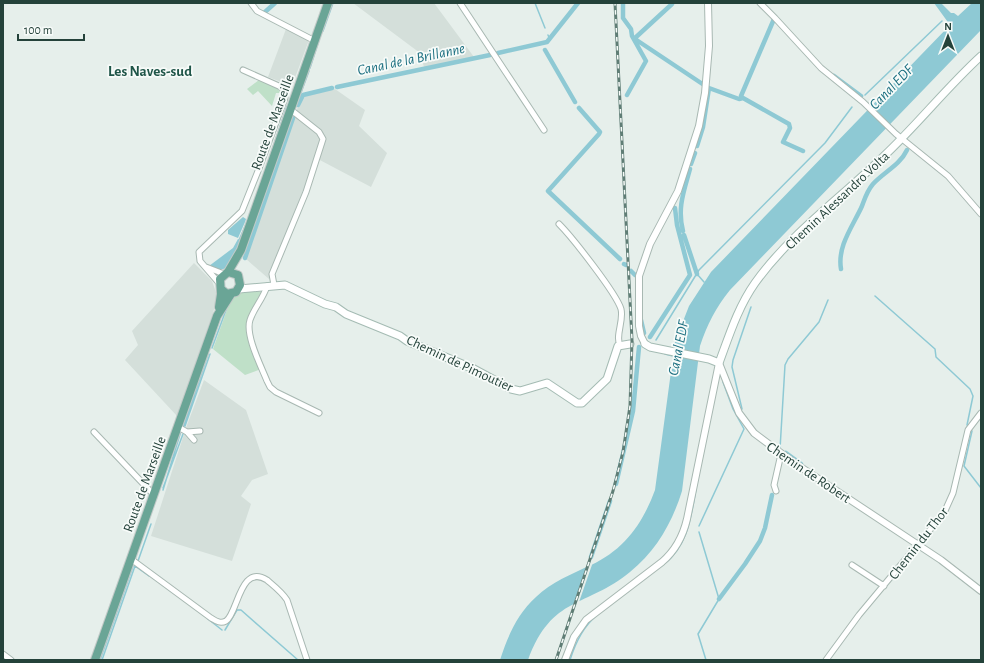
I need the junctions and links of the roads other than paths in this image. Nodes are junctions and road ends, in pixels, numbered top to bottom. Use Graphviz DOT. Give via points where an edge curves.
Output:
graph roads {
  1 [pos="251,3"];
  2 [pos="328,3"];
  3 [pos="460,3"];
  4 [pos="708,3"];
  5 [pos="760,3"];
  6 [pos="315,41"];
  7 [pos="981,56"];
  8 [pos="243,70"];
  9 [pos="290,109"];
  10 [pos="544,130"];
  11 [pos="899,136"];
  12 [pos="981,214"];
  13 [pos="559,224"];
  14 [pos="241,250"];
  15 [pos="201,262"];
  16 [pos="226,273"];
  17 [pos="239,277"];
  18 [pos="220,286"];
  19 [pos="267,286"];
  20 [pos="239,289"];
  21 [pos="231,294"];
  22 [pos="218,316"];
  23 [pos="645,341"];
  24 [pos="620,345"];
  25 [pos="719,363"];
  26 [pos="725,377"];
  27 [pos="714,382"];
  28 [pos="319,413"];
  29 [pos="981,413"];
  30 [pos="178,427"];
  31 [pos="200,431"];
  32 [pos="94,432"];
  33 [pos="187,432"];
  34 [pos="194,440"];
  35 [pos="781,454"];
  36 [pos="776,491"];
  37 [pos="154,495"];
  38 [pos="919,545"];
  39 [pos="131,559"];
  40 [pos="852,565"];
  41 [pos="884,586"];
  42 [pos="981,591"];
  43 [pos="3,654"];
  44 [pos="11,660"];
  45 [pos="95,660"];
  46 [pos="307,660"];
  47 [pos="565,660"];
  48 [pos="826,660"];
  1 -- 6 [label="street" via="257,10"];
  2 -- 6 [label="main road, Route de Marseille"];
  3 -- 10 [label="street"];
  4 -- 23 [label="street" via="709,46 699,126 678,191 650,244 641,268 638,305 640,332"];
  5 -- 11 [label="street" via="821,68"];
  6 -- 9 [label="main road, Route de Marseille"];
  7 -- 11 [label="main road, Chemin Alessandro Volta"];
  8 -- 15 [label="street" via="281,87 285,92 285,100 242,211 201,248 198,255"];
  9 -- 14 [label="main road, Route de Marseille"];
  9 -- 19 [label="street" via="324,139 306,192"];
  11 -- 12 [label="street" via="948,176"];
  11 -- 25 [label="main road, Chemin Alessandro Volta" via="754,284 738,314"];
  13 -- 24 [label="street" via="620,306"];
  14 -- 16 [label="main road, Route de Marseille"];
  14 -- 17 [label="main road, Route de Marseille"];
  15 -- 16 [label="street" via="212,270"];
  15 -- 18 [label="street"];
  16 -- 17 [label="main road"];
  16 -- 18 [label="main road" via="220,279"];
  17 -- 19 [label="main road, Chemin de Pimoutier"];
  17 -- 20 [label="main road"];
  18 -- 21 [label="main road" via="225,293"];
  18 -- 22 [label="main road, Route de Marseille"];
  19 -- 20 [label="main road, Chemin de Pimoutier"];
  19 -- 24 [label="main road, Chemin de Pimoutier" via="282,284 295,289 474,369 511,389 520,391 547,383 577,403 582,403 607,379 615,350"];
  19 -- 28 [label="street" via="250,319 249,327 251,340 270,387"];
  20 -- 21 [label="main road"];
  21 -- 22 [label="main road, Route de Marseille"];
  22 -- 30 [label="main road, Route de Marseille"];
  23 -- 24 [label="main road"];
  23 -- 25 [label="main road" via="648,346"];
  25 -- 26 [label="street, Chemin de Robert"];
  25 -- 27 [label="street"];
  26 -- 27 [label="street" via="720,376"];
  26 -- 35 [label="street, Chemin de Robert" via="743,420 754,433"];
  27 -- 47 [label="street" via="687,519 677,546 662,562 586,620 572,639"];
  29 -- 38 [label="street, Chemin du Thor" via="968,430 951,500"];
  30 -- 33 [label="street"];
  30 -- 37 [label="main road, Route de Marseille"];
  31 -- 33 [label="street"];
  32 -- 37 [label="street"];
  33 -- 34 [label="street"];
  35 -- 36 [label="street" via="774,485"];
  35 -- 38 [label="street, Chemin de Robert"];
  37 -- 39 [label="main road, Route de Marseille"];
  38 -- 41 [label="street, Chemin du Thor"];
  38 -- 42 [label="street, Chemin de Robert"];
  39 -- 45 [label="main road, Route de Marseille"];
  39 -- 46 [label="street" via="219,622 224,622 230,616 247,582 255,577 264,579 287,600"];
  40 -- 41 [label="street"];
  41 -- 48 [label="street, Chemin du Thor"];
  43 -- 44 [label="street"];
}
